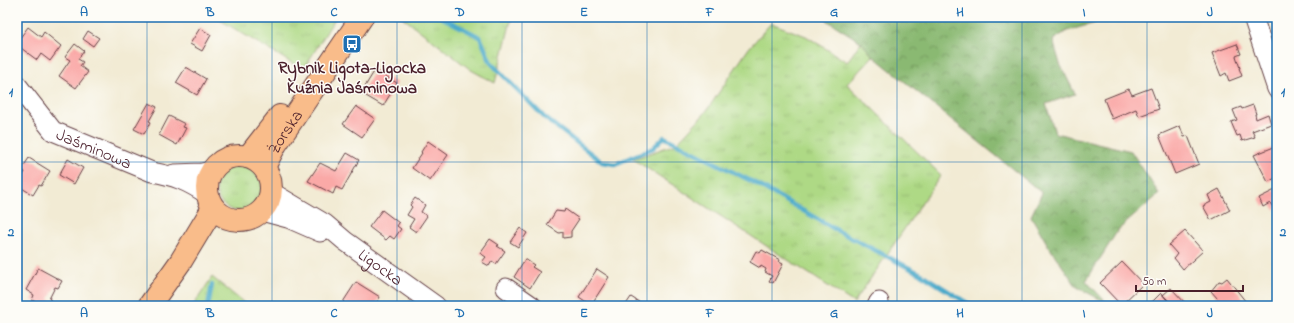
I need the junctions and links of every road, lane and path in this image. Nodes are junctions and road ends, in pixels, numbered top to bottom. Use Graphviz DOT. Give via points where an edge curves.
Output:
graph roads {
  1 [pos="346,17"];
  2 [pos="362,17"];
  3 [pos="1253,17"];
  4 [pos="17,85"];
  5 [pos="1277,89"];
  6 [pos="256,162"];
  7 [pos="211,171"];
  8 [pos="168,174"];
  9 [pos="266,202"];
  10 [pos="216,207"];
  11 [pos="506,288"];
  12 [pos="149,306"];
  13 [pos="162,306"];
  14 [pos="436,306"];
  15 [pos="532,306"];
  1 -- 6 [label="main road, Żorska"];
  2 -- 6 [label="main road, Żorska" via="276,144"];
  3 -- 5 [label="street"];
  4 -- 8 [label="street, Jaśminowa" via="53,131 152,172"];
  6 -- 7 [label="main road" via="236,155 230,156 219,162"];
  6 -- 9 [label="main road" via="269,176"];
  7 -- 8 [label="street, Jaśminowa"];
  7 -- 10 [label="main road" via="207,182"];
  8 -- 10 [label="street, Jaśminowa" via="187,181"];
  9 -- 10 [label="main road" via="247,219 236,220"];
  9 -- 14 [label="street, Ligocka" via="325,224"];
  10 -- 12 [label="main road"];
  10 -- 13 [label="main road" via="181,279"];
  11 -- 15 [label="street"];
}
